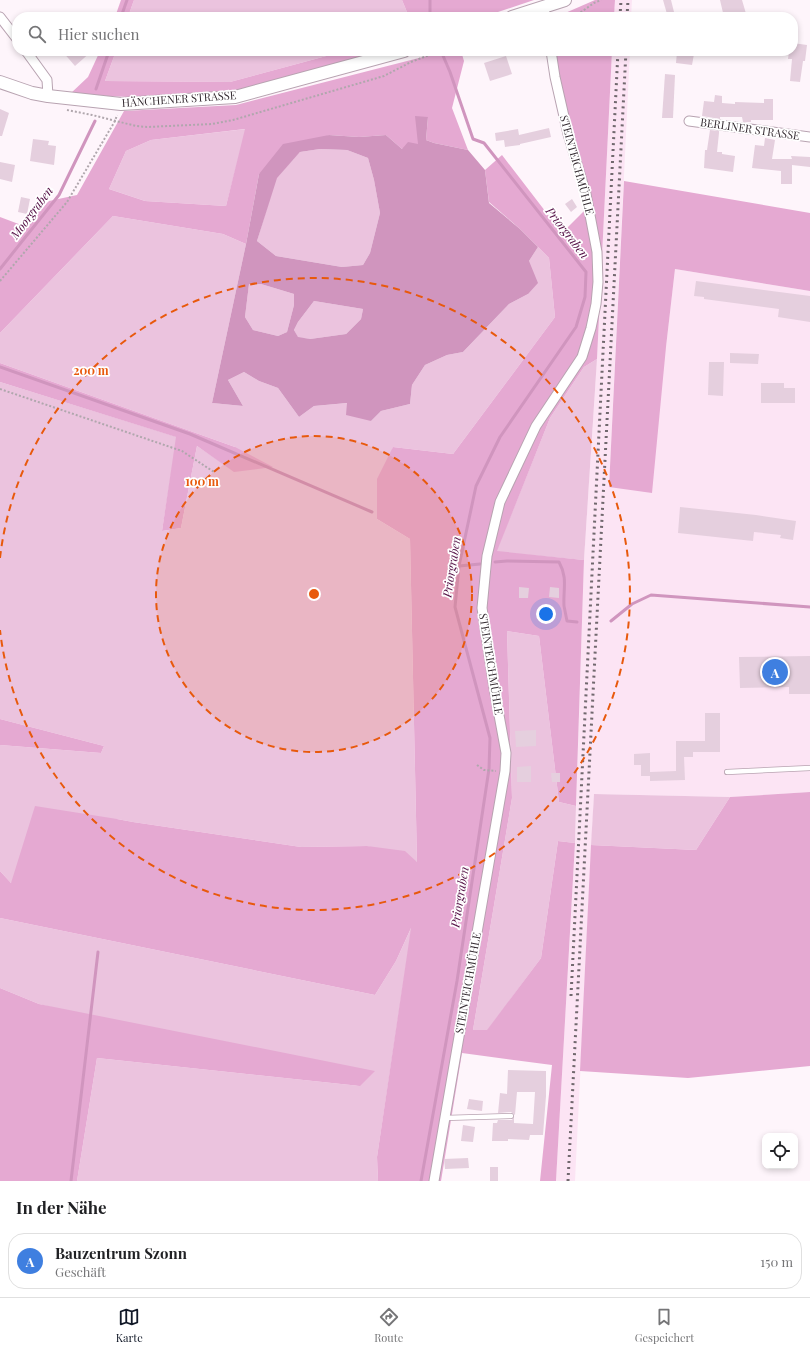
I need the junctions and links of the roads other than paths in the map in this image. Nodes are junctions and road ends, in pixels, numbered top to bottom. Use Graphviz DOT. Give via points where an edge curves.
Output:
graph roads {
  1 [pos="565,0"];
  2 [pos="544,12"];
  3 [pos="0,17"];
  4 [pos="12,33"];
  5 [pos="30,56"];
  6 [pos="386,56"];
  7 [pos="552,56"];
  8 [pos="0,82"];
  9 [pos="48,96"];
  10 [pos="689,121"];
  11 [pos="810,137"];
  12 [pos="810,768"];
  13 [pos="727,772"];
  14 [pos="511,1116"];
  15 [pos="445,1118"];
  16 [pos="434,1181"];
  1 -- 2 [label="main road"];
  3 -- 4 [label="street"];
  5 -- 9 [label="street" via="47,80"];
  6 -- 9 [label="main road, HÄNCHENER STRASSE" via="235,97 121,104"];
  7 -- 15 [label="street, STEINTEICHMÜHLE" via="568,134 586,194 597,252 596,304 582,357 536,426 500,502 487,556 482,608 506,759"];
  8 -- 9 [label="main road, HÄNCHENER STRASSE"];
  10 -- 11 [label="street, BERLINER STRASSE"];
  12 -- 13 [label="lane"];
  14 -- 15 [label="lane"];
  15 -- 16 [label="street, STEINTEICHMÜHLE"];
}
